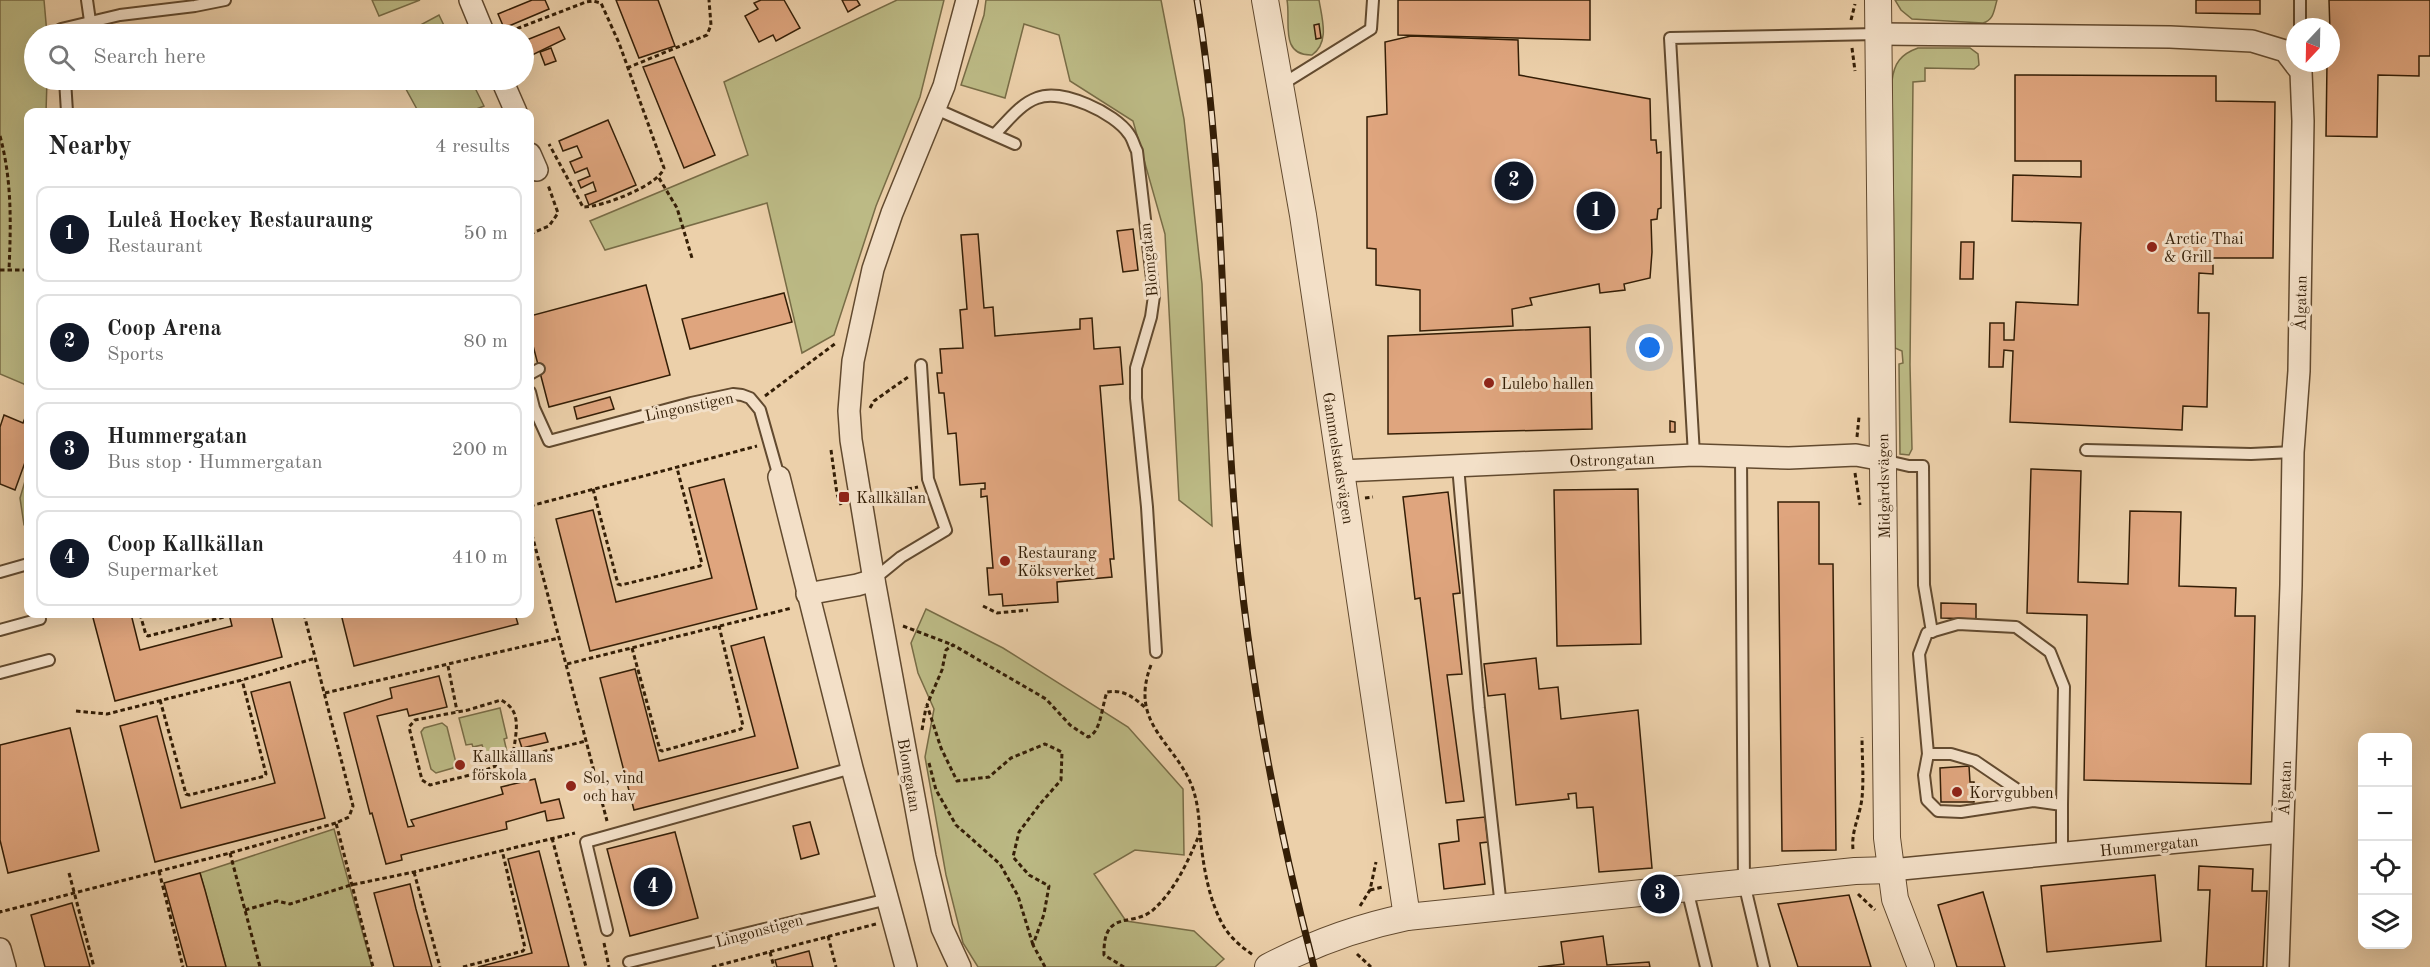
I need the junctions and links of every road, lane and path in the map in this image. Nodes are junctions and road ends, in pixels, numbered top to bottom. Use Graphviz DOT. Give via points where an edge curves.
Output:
graph roads {
  1 [pos="87,0"];
  2 [pos="225,0"];
  3 [pos="470,0"];
  4 [pos="709,0"];
  5 [pos="967,0"];
  6 [pos="1265,0"];
  7 [pos="1373,0"];
  8 [pos="1878,0"];
  9 [pos="2300,0"];
  10 [pos="2300,18"];
  11 [pos="90,21"];
  12 [pos="82,24"];
  13 [pos="480,24"];
  14 [pos="529,24"];
  15 [pos="1879,34"];
  16 [pos="2286,52"];
  17 [pos="627,68"];
  18 [pos="2301,72"];
  19 [pos="1280,85"];
  20 [pos="66,90"];
  21 [pos="506,90"];
  22 [pos="67,108"];
  23 [pos="514,108"];
  24 [pos="936,109"];
  25 [pos="995,134"];
  26 [pos="0,136"];
  27 [pos="1015,144"];
  28 [pos="534,160"];
  29 [pos="534,163"];
  30 [pos="659,178"];
  31 [pos="534,232"];
  32 [pos="692,258"];
  33 [pos="0,270"];
  34 [pos="9,270"];
  35 [pos="24,270"];
  36 [pos="838,342"];
  37 [pos="921,365"];
  38 [pos="756,403"];
  39 [pos="534,408"];
  40 [pos="868,414"];
  41 [pos="759,446"];
  42 [pos="2086,450"];
  43 [pos="2293,452"];
  44 [pos="1694,455"];
  45 [pos="1741,457"];
  46 [pos="1883,460"];
  47 [pos="1458,466"];
  48 [pos="677,468"];
  49 [pos="1341,471"];
  50 [pos="779,477"];
  51 [pos="593,489"];
  52 [pos="905,490"];
  53 [pos="534,505"];
  54 [pos="862,506"];
  55 [pos="534,542"];
  56 [pos="24,565"];
  57 [pos="0,572"];
  58 [pos="874,580"];
  59 [pos="805,601"];
  60 [pos="983,606"];
  61 [pos="1028,610"];
  62 [pos="141,618"];
  63 [pos="220,618"];
  64 [pos="305,618"];
  65 [pos="882,618"];
  66 [pos="40,619"];
  67 [pos="719,626"];
  68 [pos="0,630"];
  69 [pos="1932,632"];
  70 [pos="560,638"];
  71 [pos="953,645"];
  72 [pos="632,648"];
  73 [pos="1156,652"];
  74 [pos="316,658"];
  75 [pos="49,660"];
  76 [pos="567,664"];
  77 [pos="448,666"];
  78 [pos="0,674"];
  79 [pos="242,680"];
  80 [pos="325,693"];
  81 [pos="160,700"];
  82 [pos="927,705"];
  83 [pos="1149,710"];
  84 [pos="76,711"];
  85 [pos="457,711"];
  86 [pos="921,734"];
  87 [pos="586,741"];
  88 [pos="1928,754"];
  89 [pos="927,756"];
  90 [pos="513,759"];
  91 [pos="852,768"];
  92 [pos="2034,801"];
  93 [pos="2062,805"];
  94 [pos="336,823"];
  95 [pos="610,830"];
  96 [pos="1200,832"];
  97 [pos="2282,832"];
  98 [pos="552,838"];
  99 [pos="502,850"];
  100 [pos="230,853"];
  101 [pos="2062,853"];
  102 [pos="1891,870"];
  103 [pos="159,871"];
  104 [pos="414,872"];
  105 [pos="69,873"];
  106 [pos="1744,883"];
  107 [pos="351,885"];
  108 [pos="1687,888"];
  109 [pos="75,892"];
  110 [pos="888,899"];
  111 [pos="1501,907"];
  112 [pos="245,910"];
  113 [pos="0,911"];
  114 [pos="1407,917"];
  115 [pos="879,923"];
  116 [pos="607,930"];
  117 [pos="828,936"];
  118 [pos="1034,945"];
  119 [pos="1351,947"];
  120 [pos="0,949"];
  121 [pos="770,952"];
  122 [pos="629,962"];
  123 [pos="1261,962"];
  124 [pos="4,967"];
  125 [pos="94,967"];
  126 [pos="183,967"];
  127 [pos="260,967"];
  128 [pos="373,967"];
  129 [pos="440,967"];
  130 [pos="463,967"];
  131 [pos="586,967"];
  132 [pos="609,967"];
  133 [pos="712,967"];
  134 [pos="774,967"];
  135 [pos="836,967"];
  136 [pos="906,967"];
  137 [pos="960,967"];
  138 [pos="1045,967"];
  139 [pos="1124,967"];
  140 [pos="1371,967"];
  141 [pos="1706,967"];
  142 [pos="1764,967"];
  143 [pos="1921,967"];
  144 [pos="2278,967"];
  1 -- 11 [label="lane"];
  2 -- 11 [label="lane"];
  3 -- 13 [label="street"];
  4 -- 17 [label="path" via="711,25 707,35"];
  5 -- 24 [label="street, Blomgatan"];
  6 -- 19 [label="street, Gammelstadsvägen"];
  7 -- 19 [label="lane" via="1371,29"];
  8 -- 15 [label="street, Midgårdsvägen"];
  9 -- 10 [label="lane"];
  11 -- 12 [label="lane"];
  14 -- 17 [label="path" via="597,1 607,13"];
  15 -- 16 [label="street, Ålgatan" via="2170,37 2252,41"];
  15 -- 44 [label="lane" via="1670,38"];
  15 -- 46 [label="street, Midgårdsvägen"];
  17 -- 30 [label="path" via="663,163"];
  18 -- 43 [label="street, Ålgatan" via="2299,371"];
  19 -- 49 [label="street, Gammelstadsvägen"];
  20 -- 22 [label="lane"];
  21 -- 23 [label="street"];
  24 -- 25 [label="lane"];
  24 -- 54 [label="street, Blomgatan" via="892,213 865,300 853,361 849,411"];
  25 -- 27 [label="lane"];
  25 -- 73 [label="lane, Blomgatan" via="1020,109 1038,98 1054,95 1078,101 1118,122 1137,151 1154,296 1136,368 1136,398"];
  26 -- 34 [label="path" via="8,163 11,207"];
  28 -- 30 [label="path" via="542,144 548,143 584,207 609,201"];
  29 -- 31 [label="path" via="545,178 558,213 549,226"];
  30 -- 32 [label="path" via="677,208"];
  33 -- 34 [label="path"];
  34 -- 35 [label="path"];
  36 -- 38 [label="path"];
  37 -- 40 [label="path" via="874,401"];
  37 -- 58 [label="lane" via="928,479 946,530 901,557"];
  38 -- 39 [label="lane, Lingonstigen" via="733,394 549,441"];
  38 -- 50 [label="lane, Lingonstigen"];
  41 -- 48 [label="path"];
  42 -- 43 [label="lane"];
  43 -- 97 [label="street, Ålgatan"];
  44 -- 45 [label="street, Ostrongatan"];
  44 -- 47 [label="street, Ostrongatan"];
  45 -- 46 [label="street, Ostrongatan" via="1856,455"];
  45 -- 106 [label="lane"];
  46 -- 69 [label="lane" via="1923,466 1924,585"];
  46 -- 102 [label="street, Midgårdsvägen" via="1886,809"];
  47 -- 49 [label="street, Ostrongatan"];
  47 -- 111 [label="lane"];
  48 -- 51 [label="path"];
  48 -- 51 [label="path" via="700,566 618,584"];
  49 -- 114 [label="street, Gammelstadsvägen"];
  50 -- 59 [label="street, Lingonstigen"];
  51 -- 53 [label="path"];
  52 -- 54 [label="path" via="885,496 882,503"];
  54 -- 58 [label="street, Blomgatan"];
  55 -- 70 [label="path"];
  56 -- 57 [label="lane"];
  58 -- 59 [label="street"];
  58 -- 65 [label="street, Blomgatan"];
  59 -- 67 [label="path"];
  59 -- 91 [label="street, Lingonstigen"];
  60 -- 61 [label="path" via="997,613"];
  62 -- 63 [label="path" via="148,636"];
  64 -- 74 [label="path"];
  65 -- 71 [label="path"];
  65 -- 137 [label="street, Blomgatan" via="934,903"];
  66 -- 68 [label="lane"];
  67 -- 72 [label="path"];
  67 -- 72 [label="path" via="743,726 662,751"];
  69 -- 88 [label="lane" via="1927,633 1919,654"];
  69 -- 93 [label="lane" via="1958,624 2016,627 2050,652 2064,687"];
  70 -- 76 [label="path"];
  70 -- 77 [label="path"];
  71 -- 82 [label="path" via="946,650"];
  71 -- 83 [label="path" via="1046,699 1070,725 1088,736 1098,730 1107,692 1128,694"];
  72 -- 76 [label="path"];
  73 -- 83 [label="path" via="1145,681"];
  74 -- 79 [label="path"];
  74 -- 80 [label="path"];
  75 -- 78 [label="lane"];
  76 -- 87 [label="path"];
  77 -- 80 [label="path"];
  77 -- 85 [label="path"];
  79 -- 81 [label="path"];
  79 -- 81 [label="path" via="266,774 189,795"];
  80 -- 94 [label="path" via="353,806 349,817"];
  81 -- 84 [label="path" via="107,714"];
  82 -- 86 [label="path"];
  82 -- 118 [label="path" via="957,781 989,777 1011,758 1045,744 1062,752 1061,780 1019,832 1013,857 1029,874 1049,886"];
  83 -- 96 [label="path" via="1160,739 1192,786"];
  85 -- 90 [label="path" via="496,700 510,704 517,724"];
  85 -- 90 [label="path" via="415,720 409,727 422,780 430,785"];
  87 -- 90 [label="path"];
  87 -- 95 [label="path"];
  88 -- 92 [label="lane" via="1951,754 1975,761"];
  88 -- 92 [label="lane" via="1924,775 1927,800 1938,811 1961,812"];
  89 -- 118 [label="path" via="936,790 956,825 1000,864 1018,896"];
  91 -- 95 [label="lane"];
  91 -- 110 [label="street, Lingonstigen"];
  92 -- 93 [label="lane"];
  93 -- 101 [label="lane"];
  94 -- 100 [label="path"];
  94 -- 107 [label="path"];
  95 -- 98 [label="path"];
  95 -- 116 [label="lane" via="586,842"];
  96 -- 123 [label="path" via="1204,866 1218,915 1235,940"];
  96 -- 139 [label="path" via="1173,888 1151,912 1117,922 1104,940 1104,955"];
  97 -- 101 [label="street, Hummergatan"];
  97 -- 144 [label="street, Ålgatan"];
  98 -- 99 [label="path"];
  98 -- 131 [label="path"];
  99 -- 104 [label="path"];
  99 -- 130 [label="path" via="525,948"];
  100 -- 103 [label="path"];
  100 -- 112 [label="path"];
  101 -- 102 [label="street, Hummergatan"];
  102 -- 106 [label="street, Hummergatan"];
  102 -- 143 [label="street, Midgårdsvägen" via="1895,899"];
  103 -- 109 [label="path"];
  103 -- 126 [label="path"];
  104 -- 107 [label="path"];
  104 -- 129 [label="path"];
  105 -- 109 [label="path"];
  106 -- 108 [label="street, Hummergatan"];
  106 -- 142 [label="lane"];
  107 -- 112 [label="path" via="291,904 277,901"];
  107 -- 128 [label="path"];
  108 -- 111 [label="street, Hummergatan"];
  108 -- 141 [label="lane"];
  109 -- 113 [label="path"];
  109 -- 125 [label="path"];
  110 -- 122 [label="lane, Lingonstigen"];
  110 -- 136 [label="street, Lingonstigen"];
  111 -- 114 [label="street, Hummergatan"];
  112 -- 127 [label="path"];
  114 -- 123 [label="street, Hummergatan"];
  115 -- 117 [label="path"];
  116 -- 132 [label="path" via="603,945"];
  117 -- 121 [label="path"];
  117 -- 135 [label="path"];
  118 -- 138 [label="path"];
  119 -- 140 [label="path"];
  120 -- 124 [label="street"];
  121 -- 133 [label="path"];
  121 -- 134 [label="path"];
}
